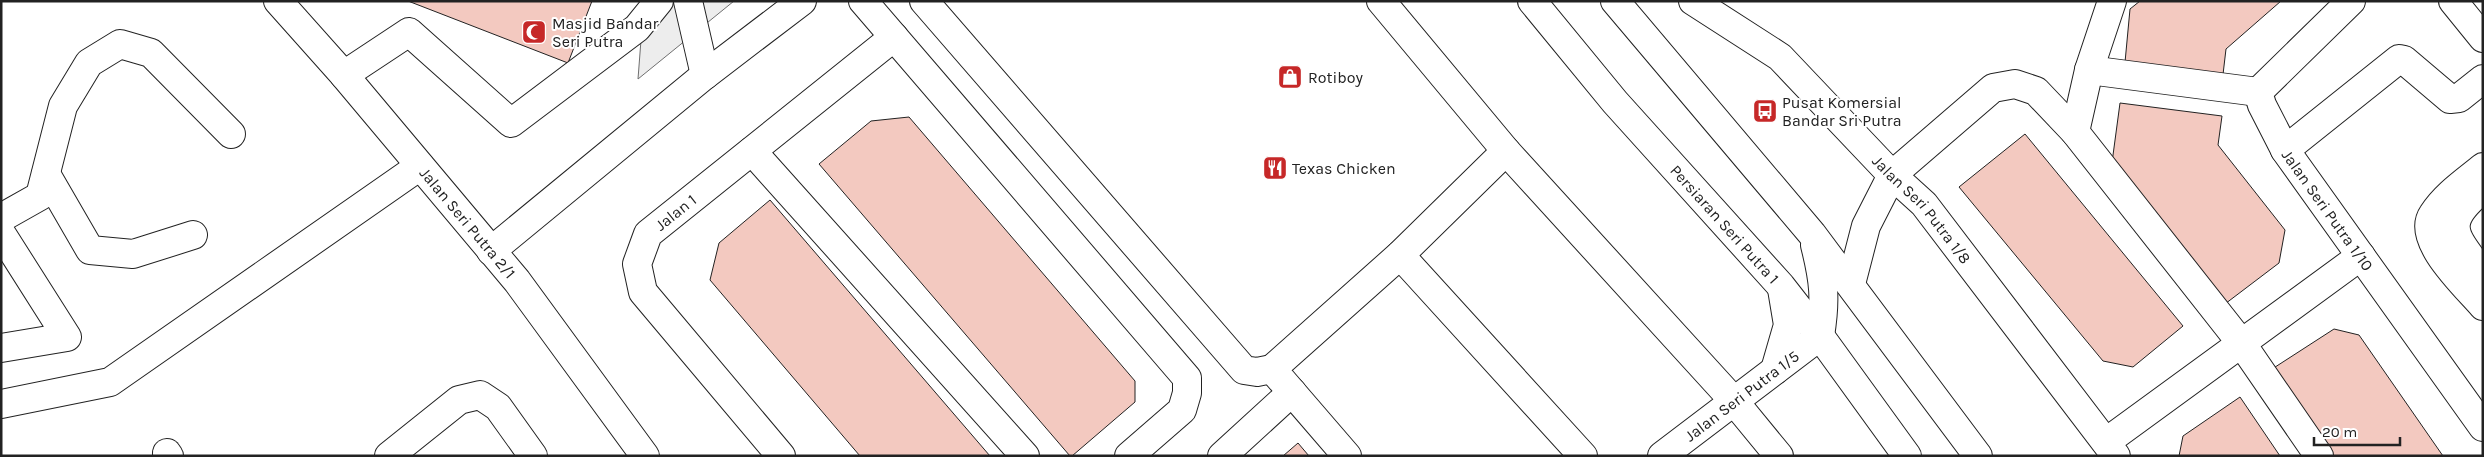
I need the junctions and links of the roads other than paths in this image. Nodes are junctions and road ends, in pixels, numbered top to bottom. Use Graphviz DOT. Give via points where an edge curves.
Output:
graph roads {
  1 [pos="278,1"];
  2 [pos="659,1"];
  3 [pos="688,1"];
  4 [pos="802,1"];
  5 [pos="863,1"];
  6 [pos="924,1"];
  7 [pos="1381,1"];
  8 [pos="1532,1"];
  9 [pos="1614,1"];
  10 [pos="1693,1"];
  11 [pos="2112,1"];
  12 [pos="2351,1"];
  13 [pos="2453,1"];
  14 [pos="894,37"];
  15 [pos="2483,38"];
  16 [pos="2089,70"];
  17 [pos="705,75"];
  18 [pos="344,76"];
  19 [pos="2483,79"];
  20 [pos="2258,92"];
  21 [pos="2075,132"];
  22 [pos="231,134"];
  23 [pos="2284,150"];
  24 [pos="752,151"];
  25 [pos="1506,152"];
  26 [pos="420,166"];
  27 [pos="2483,167"];
  28 [pos="46,174"];
  29 [pos="1892,175"];
  30 [pos="2483,189"];
  31 [pos="1,218"];
  32 [pos="1,233"];
  33 [pos="1812,234"];
  34 [pos="193,235"];
  35 [pos="491,251"];
  36 [pos="1400,254"];
  37 [pos="2361,256"];
  38 [pos="2483,274"];
  39 [pos="1851,284"];
  40 [pos="1781,286"];
  41 [pos="2483,306"];
  42 [pos="1820,336"];
  43 [pos="2242,344"];
  44 [pos="1,348"];
  45 [pos="1272,370"];
  46 [pos="1776,370"];
  47 [pos="1292,392"];
  48 [pos="1733,400"];
  49 [pos="1,404"];
  50 [pos="2483,427"];
  51 [pos="2111,449"];
  52 [pos="389,456"];
  53 [pos="533,456"];
  54 [pos="645,456"];
  55 [pos="781,456"];
  56 [pos="1024,456"];
  57 [pos="1130,456"];
  58 [pos="1222,456"];
  59 [pos="1347,456"];
  60 [pos="1583,456"];
  61 [pos="1662,456"];
  62 [pos="1779,456"];
  63 [pos="1907,456"];
  64 [pos="1978,456"];
  65 [pos="2319,456"];
  1 -- 18 [label="street, Jalan Seri Putra 2/1"];
  2 -- 18 [label="street" via="636,28 511,124 409,32"];
  3 -- 17 [label="street"];
  4 -- 17 [label="street"];
  5 -- 14 [label="street"];
  6 -- 45 [label="street" via="1244,370"];
  7 -- 25 [label="street"];
  8 -- 40 [label="street, Persiaran Seri Putra 1" via="1614,102"];
  9 -- 33 [label="street"];
  10 -- 29 [label="street, Jalan Seri Putra 1/8" via="1780,57"];
  11 -- 16 [label="street"];
  12 -- 20 [label="street"];
  13 -- 15 [label="street"];
  14 -- 24 [label="street, Jalan 1"];
  14 -- 57 [label="street" via="1187,378 1182,410"];
  16 -- 20 [label="street"];
  16 -- 21 [label="street"];
  17 -- 35 [label="street"];
  18 -- 26 [label="street, Jalan Seri Putra 2/1"];
  19 -- 23 [label="street" via="2459,98 2450,99 2399,59"];
  20 -- 23 [label="street, Jalan Seri Putra 1/10"];
  21 -- 29 [label="street" via="2036,91 2015,84 1993,88"];
  21 -- 43 [label="street"];
  22 -- 28 [label="street" via="151,53 120,44 89,63 63,106"];
  23 -- 37 [label="street, Jalan Seri Putra 1/10"];
  24 -- 55 [label="street, Jalan 1" via="648,234 636,264 643,292"];
  24 -- 56 [label="street"];
  25 -- 36 [label="street"];
  25 -- 48 [label="street"];
  26 -- 35 [label="street, Jalan Seri Putra 2/1"];
  26 -- 49 [label="street" via="110,382"];
  27 -- 41 [label="street" via="2431,216 2429,235 2434,248"];
  28 -- 31 [label="street" via="40,196"];
  28 -- 34 [label="street" via="90,250 133,254"];
  29 -- 39 [label="street" via="1866,226"];
  29 -- 51 [label="street, Jalan Seri Putra 1/8" via="1924,204"];
  30 -- 38 [label="street" via="2463,205 2456,220 2457,238"];
  32 -- 44 [label="street" via="67,337"];
  33 -- 39 [label="street"];
  33 -- 42 [label="street" via="1824,281 1825,306"];
  35 -- 54 [label="street, Jalan Seri Putra 2/1" via="517,281"];
  36 -- 45 [label="street"];
  36 -- 60 [label="street"];
  37 -- 43 [label="street"];
  37 -- 50 [label="street, Jalan Seri Putra 1/10"];
  39 -- 64 [label="street"];
  40 -- 42 [label="street, Persiaran Seri Putra 1"];
  40 -- 46 [label="street" via="1788,325"];
  42 -- 46 [label="street, Jalan Seri Putra 1/5"];
  42 -- 63 [label="street, Persiaran Seri Putra 1"];
  43 -- 51 [label="street"];
  43 -- 65 [label="street"];
  45 -- 47 [label="street"];
  46 -- 48 [label="street, Jalan Seri Putra 1/5"];
  47 -- 58 [label="street"];
  47 -- 59 [label="street"];
  48 -- 61 [label="street, Jalan Seri Putra 1/5"];
  48 -- 62 [label="street"];
  52 -- 53 [label="street" via="459,400 480,395 498,406"];
}
